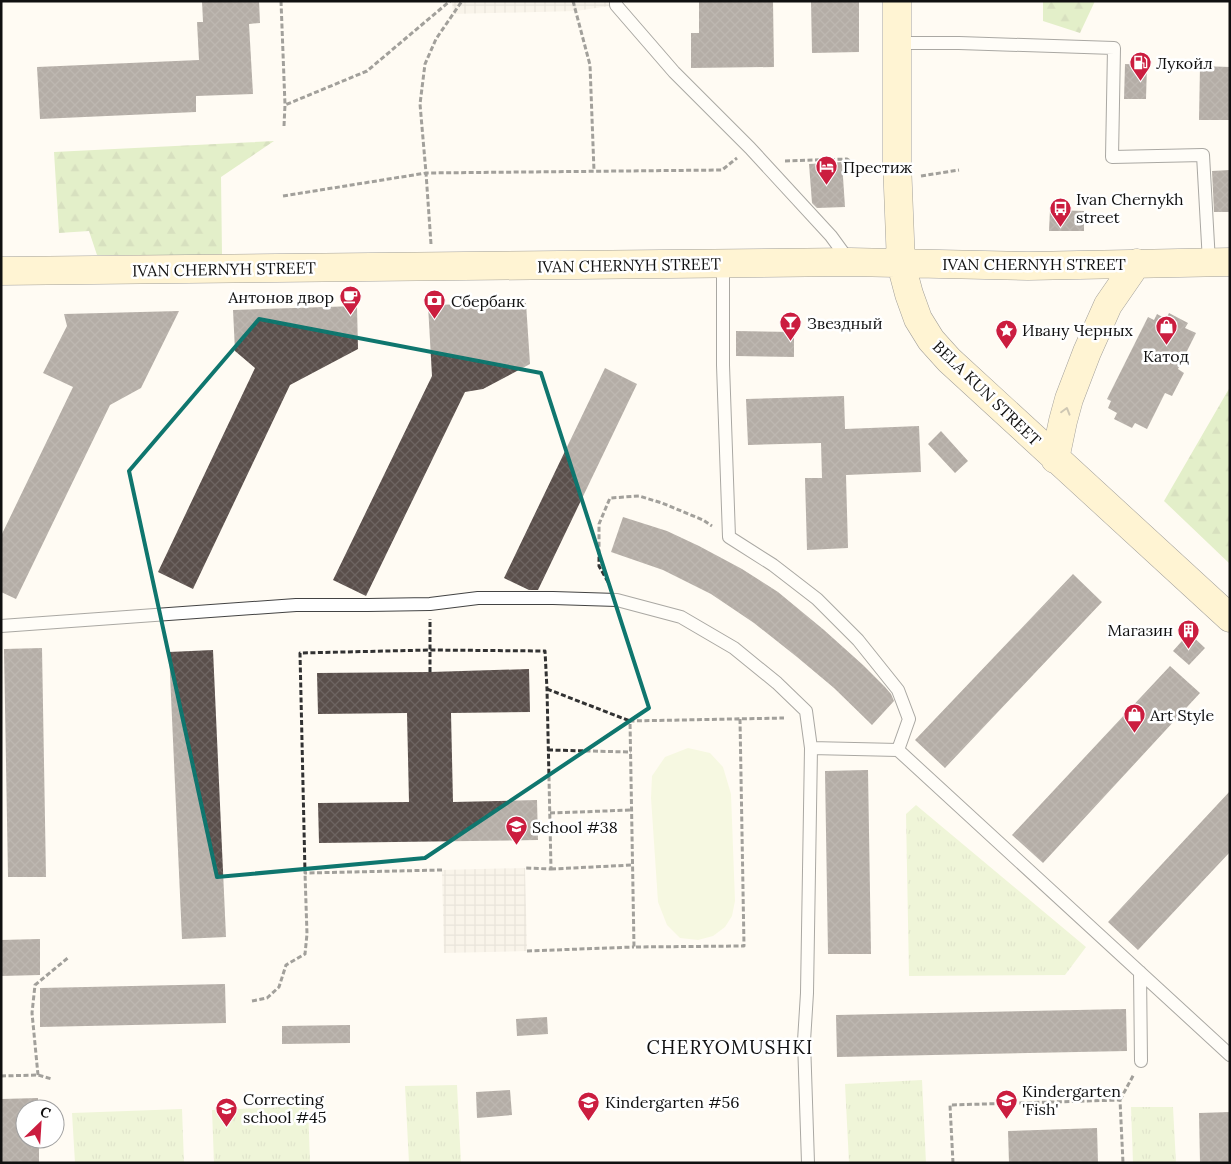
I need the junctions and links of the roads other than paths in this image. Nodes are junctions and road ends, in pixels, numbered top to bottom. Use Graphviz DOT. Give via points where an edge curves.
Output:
graph roads {
  1 [pos="616,1"];
  2 [pos="897,1"];
  3 [pos="897,43"];
  4 [pos="850,262"];
  5 [pos="1220,262"];
  6 [pos="1137,263"];
  7 [pos="723,264"];
  8 [pos="901,264"];
  9 [pos="1,271"];
  10 [pos="1055,458"];
  11 [pos="1230,618"];
  12 [pos="1,626"];
  13 [pos="812,748"];
  14 [pos="898,750"];
  15 [pos="1140,972"];
  16 [pos="1230,1056"];
  17 [pos="1141,1061"];
  18 [pos="808,1163"];
  1 -- 4 [label="lane" via="616,5 674,72 750,148 831,236"];
  2 -- 3 [label="street, BELA KUN STREET"];
  3 -- 5 [label="lane" via="1114,48 1112,157 1203,155"];
  3 -- 8 [label="street, BELA KUN STREET"];
  4 -- 7 [label="street, IVAN CHERNYH STREET"];
  4 -- 8 [label="street, IVAN CHERNYH STREET"];
  5 -- 6 [label="street, IVAN CHERNYH STREET"];
  6 -- 8 [label="street, IVAN CHERNYH STREET" via="1028,266"];
  10 -- 6 [label="street, one-way" via="1069,399 1088,352 1108,305"];
  7 -- 9 [label="street, IVAN CHERNYH STREET"];
  7 -- 14 [label="lane" via="729,537 773,564 817,599 858,640 898,690 909,719"];
  8 -- 10 [label="street, BELA KUN STREET" via="908,294 931,340 948,360"];
  10 -- 11 [label="street, BELA KUN STREET"];
  12 -- 13 [label="lane" via="296,605 430,604 478,598 617,600 680,617 734,648 806,711"];
  13 -- 14 [label="lane"];
  13 -- 18 [label="lane" via="804,1041"];
  14 -- 15 [label="lane"];
  15 -- 16 [label="lane"];
  15 -- 17 [label="lane"];
}
